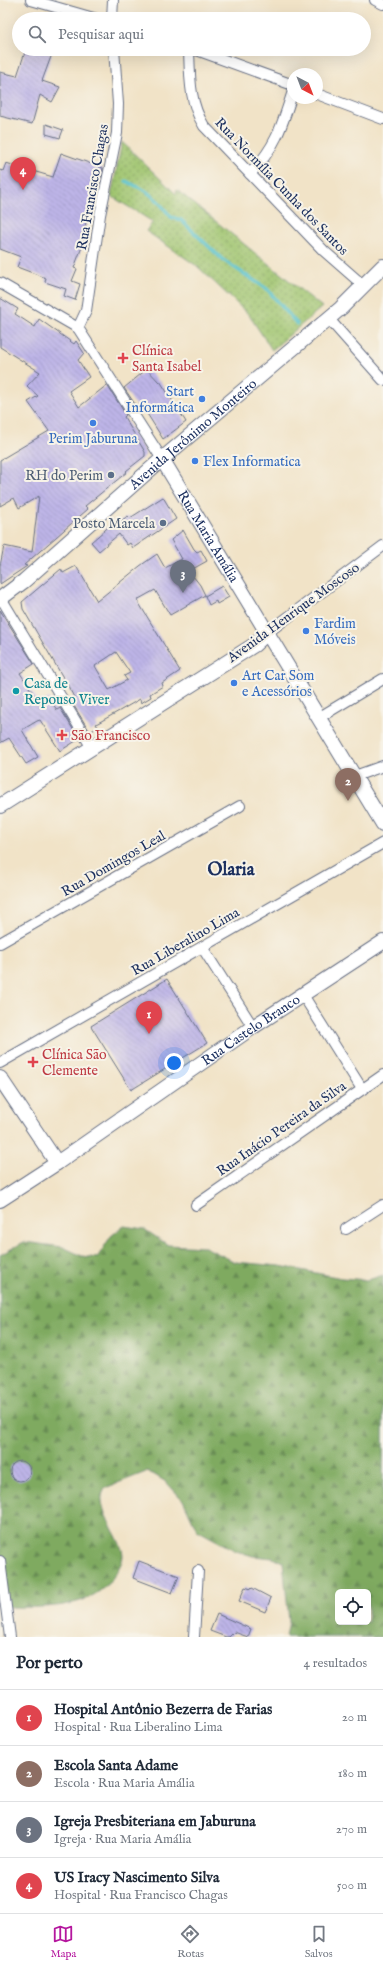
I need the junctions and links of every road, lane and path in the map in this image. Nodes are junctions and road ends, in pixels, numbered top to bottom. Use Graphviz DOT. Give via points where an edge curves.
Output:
graph roads {
  1 [pos="31,0"];
  2 [pos="113,0"];
  3 [pos="375,0"];
  4 [pos="383,4"];
  5 [pos="73,12"];
  6 [pos="112,12"];
  7 [pos="115,56"];
  8 [pos="189,56"];
  9 [pos="213,56"];
  10 [pos="287,83"];
  11 [pos="323,96"];
  12 [pos="289,104"];
  13 [pos="383,118"];
  14 [pos="250,174"];
  15 [pos="383,266"];
  16 [pos="0,283"];
  17 [pos="364,286"];
  18 [pos="328,318"];
  19 [pos="78,328"];
  20 [pos="383,380"];
  21 [pos="162,459"];
  22 [pos="383,546"];
  23 [pos="1,599"];
  24 [pos="267,633"];
  25 [pos="383,679"];
  26 [pos="320,717"];
  27 [pos="92,748"];
  28 [pos="383,766"];
  29 [pos="355,776"];
  30 [pos="0,806"];
  31 [pos="240,806"];
  32 [pos="383,824"];
  33 [pos="383,843"];
  34 [pos="383,942"];
  35 [pos="0,943"];
  36 [pos="202,947"];
  37 [pos="303,995"];
  38 [pos="252,1027"];
  39 [pos="0,1063"];
  40 [pos="383,1075"];
  41 [pos="0,1078"];
  42 [pos="362,1089"];
  43 [pos="57,1163"];
  44 [pos="0,1200"];
  45 [pos="196,1204"];
  46 [pos="383,1205"];
  47 [pos="346,1229"];
  48 [pos="0,1561"];
  49 [pos="198,1571"];
  50 [pos="10,1637"];
  51 [pos="194,1637"];
  1 -- 5 [label="street"];
  2 -- 6 [label="street"];
  3 -- 4 [label="street"];
  7 -- 19 [label="street, Rua Francisco Chagas" via="117,133 100,215 86,311"];
  8 -- 14 [label="street, Rua Normília Cunha dos Santos" via="191,95 199,118 209,132"];
  9 -- 10 [label="street"];
  11 -- 13 [label="street"];
  12 -- 14 [label="street" via="275,142"];
  14 -- 17 [label="street, Rua Normília Cunha dos Santos" via="324,251"];
  15 -- 17 [label="street, Avenida Jerônimo Monteiro"];
  16 -- 19 [label="street, Rua Maria Amália"];
  17 -- 18 [label="street, Avenida Jerônimo Monteiro"];
  18 -- 20 [label="street"];
  18 -- 21 [label="street, Avenida Jerônimo Monteiro"];
  19 -- 21 [label="street, Rua Maria Amália"];
  21 -- 23 [label="street, Avenida Jerônimo Monteiro"];
  21 -- 24 [label="street, Rua Maria Amália"];
  22 -- 24 [label="street, Avenida Henrique Moscoso"];
  23 -- 27 [label="street"];
  24 -- 26 [label="street, Rua Maria Amália"];
  24 -- 27 [label="street, Avenida Henrique Moscoso" via="254,645"];
  25 -- 26 [label="street"];
  26 -- 29 [label="street, Rua Maria Amália"];
  27 -- 30 [label="street, Avenida Henrique Moscoso"];
  28 -- 29 [label="street"];
  29 -- 32 [label="street, Rua Maria Amália"];
  31 -- 35 [label="street, Rua Domingos Leal"];
  33 -- 36 [label="street, Rua Liberalino Lima"];
  34 -- 37 [label="street, Rua Castelo Branco"];
  36 -- 38 [label="street"];
  36 -- 39 [label="street, Rua Liberalino Lima"];
  37 -- 38 [label="street, Rua Castelo Branco"];
  37 -- 42 [label="street"];
  38 -- 43 [label="street, Rua Castelo Branco"];
  40 -- 42 [label="street, Rua Inácio Pereira da Silva"];
  41 -- 43 [label="street"];
  42 -- 45 [label="street, Rua Inácio Pereira da Silva"];
  43 -- 44 [label="street, Rua Castelo Branco"];
  46 -- 47 [label="street"];
  48 -- 50 [label="street"];
  49 -- 51 [label="street"];
}
